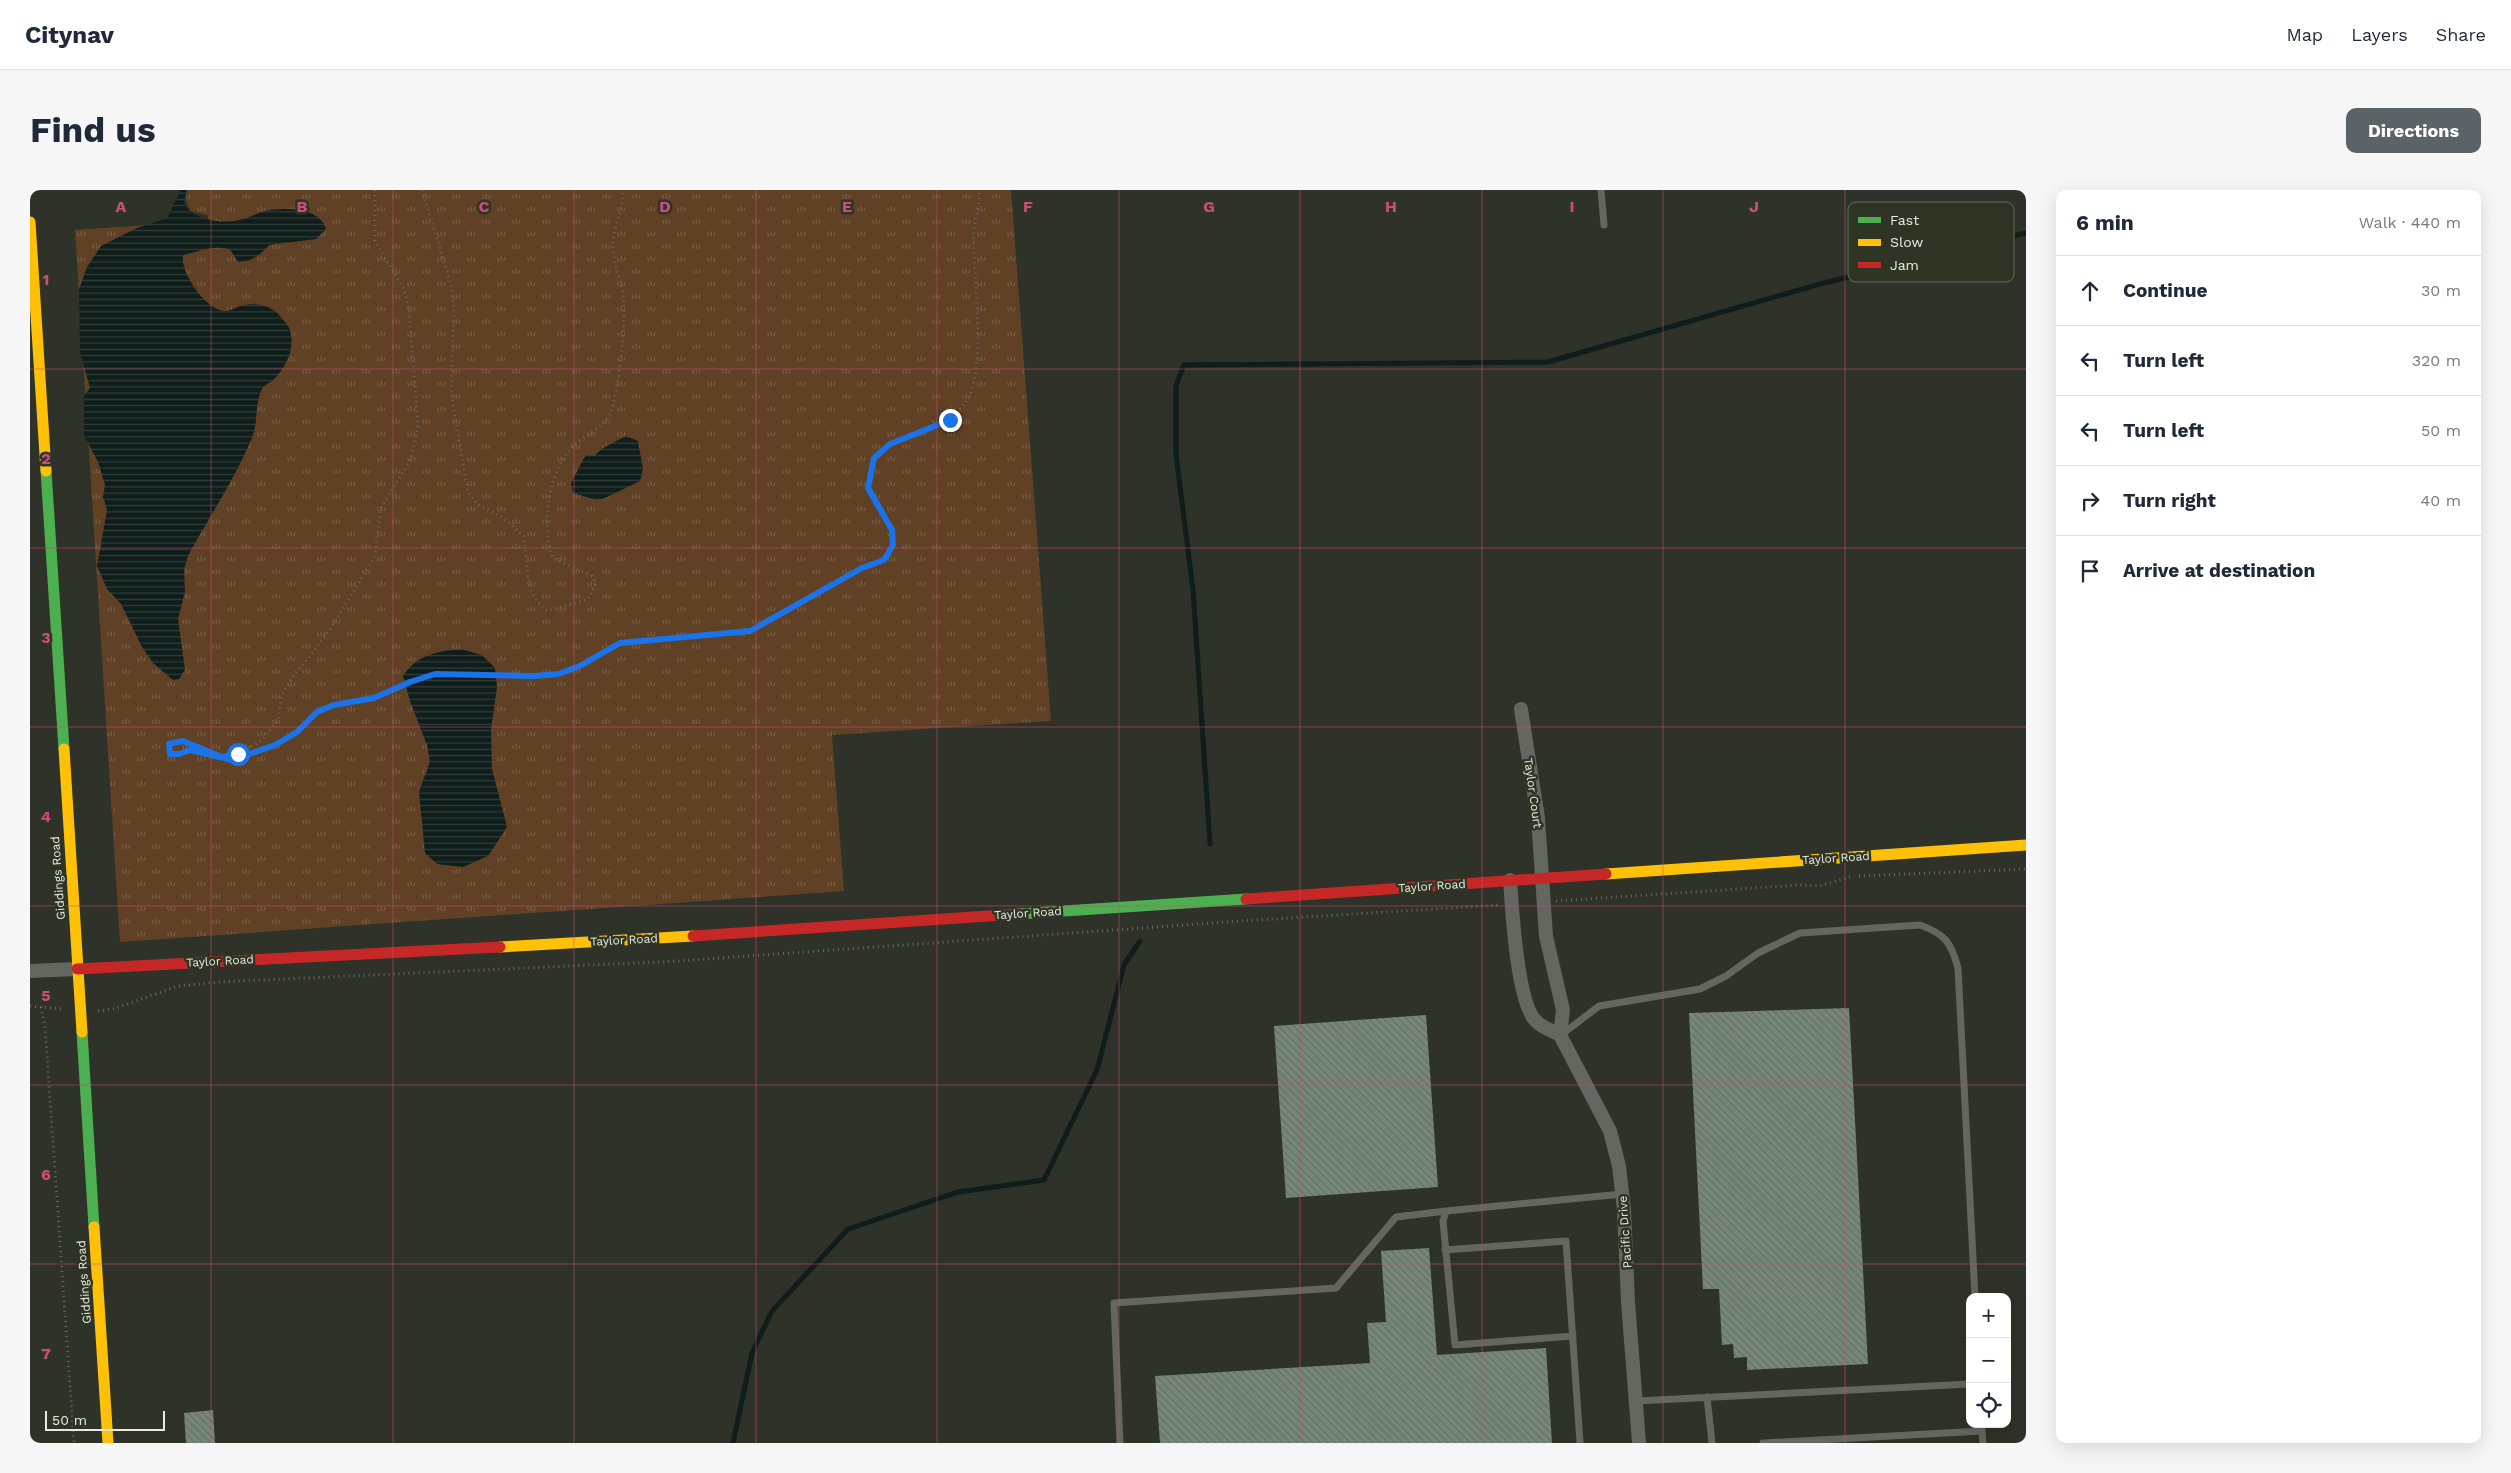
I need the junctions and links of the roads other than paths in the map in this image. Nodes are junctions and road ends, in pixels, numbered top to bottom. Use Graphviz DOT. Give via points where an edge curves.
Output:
graph roads {
  1 [pos="1601,190"];
  2 [pos="30,222"];
  3 [pos="1604,225"];
  4 [pos="1522,708"];
  5 [pos="2026,845"];
  6 [pos="1541,878"];
  7 [pos="1510,880"];
  8 [pos="77,969"];
  9 [pos="30,971"];
  10 [pos="1560,1035"];
  11 [pos="1622,1194"];
  12 [pos="1446,1211"];
  13 [pos="1446,1250"];
  14 [pos="1975,1293"];
  15 [pos="1573,1336"];
  16 [pos="1966,1384"];
  17 [pos="1707,1397"];
  18 [pos="1636,1401"];
  19 [pos="1982,1428"];
  20 [pos="108,1443"];
  21 [pos="1120,1443"];
  22 [pos="1580,1443"];
  23 [pos="1639,1443"];
  24 [pos="1712,1443"];
  25 [pos="1763,1443"];
  26 [pos="1983,1443"];
  1 -- 3 [label="lane"];
  2 -- 8 [label="street, Giddings Road"];
  4 -- 6 [label="street, Taylor Court" via="1538,818"];
  5 -- 6 [label="street, Taylor Road"];
  6 -- 7 [label="street, Taylor Road"];
  6 -- 10 [label="street" via="1546,936 1563,1010"];
  7 -- 8 [label="street, Taylor Road" via="710,935"];
  7 -- 10 [label="street" via="1518,964 1527,1003 1535,1022"];
  8 -- 9 [label="street, Taylor Road"];
  8 -- 20 [label="street, Giddings Road"];
  10 -- 11 [label="street, Pacific Drive" via="1610,1131"];
  10 -- 14 [label="lane" via="1599,1006 1700,989 1726,976 1758,953 1800,933 1920,925 1938,931 1952,948 1958,968"];
  11 -- 12 [label="lane"];
  11 -- 18 [label="street, Pacific Drive"];
  12 -- 13 [label="lane" via="1443,1222"];
  12 -- 21 [label="lane" via="1396,1217 1336,1288 1114,1303"];
  13 -- 15 [label="lane" via="1455,1345"];
  13 -- 15 [label="lane" via="1566,1242"];
  15 -- 22 [label="lane"];
  16 -- 17 [label="lane"];
  17 -- 18 [label="lane"];
  17 -- 24 [label="lane"];
  18 -- 23 [label="street, Pacific Drive"];
  19 -- 25 [label="lane"];
  19 -- 26 [label="lane"];
}
